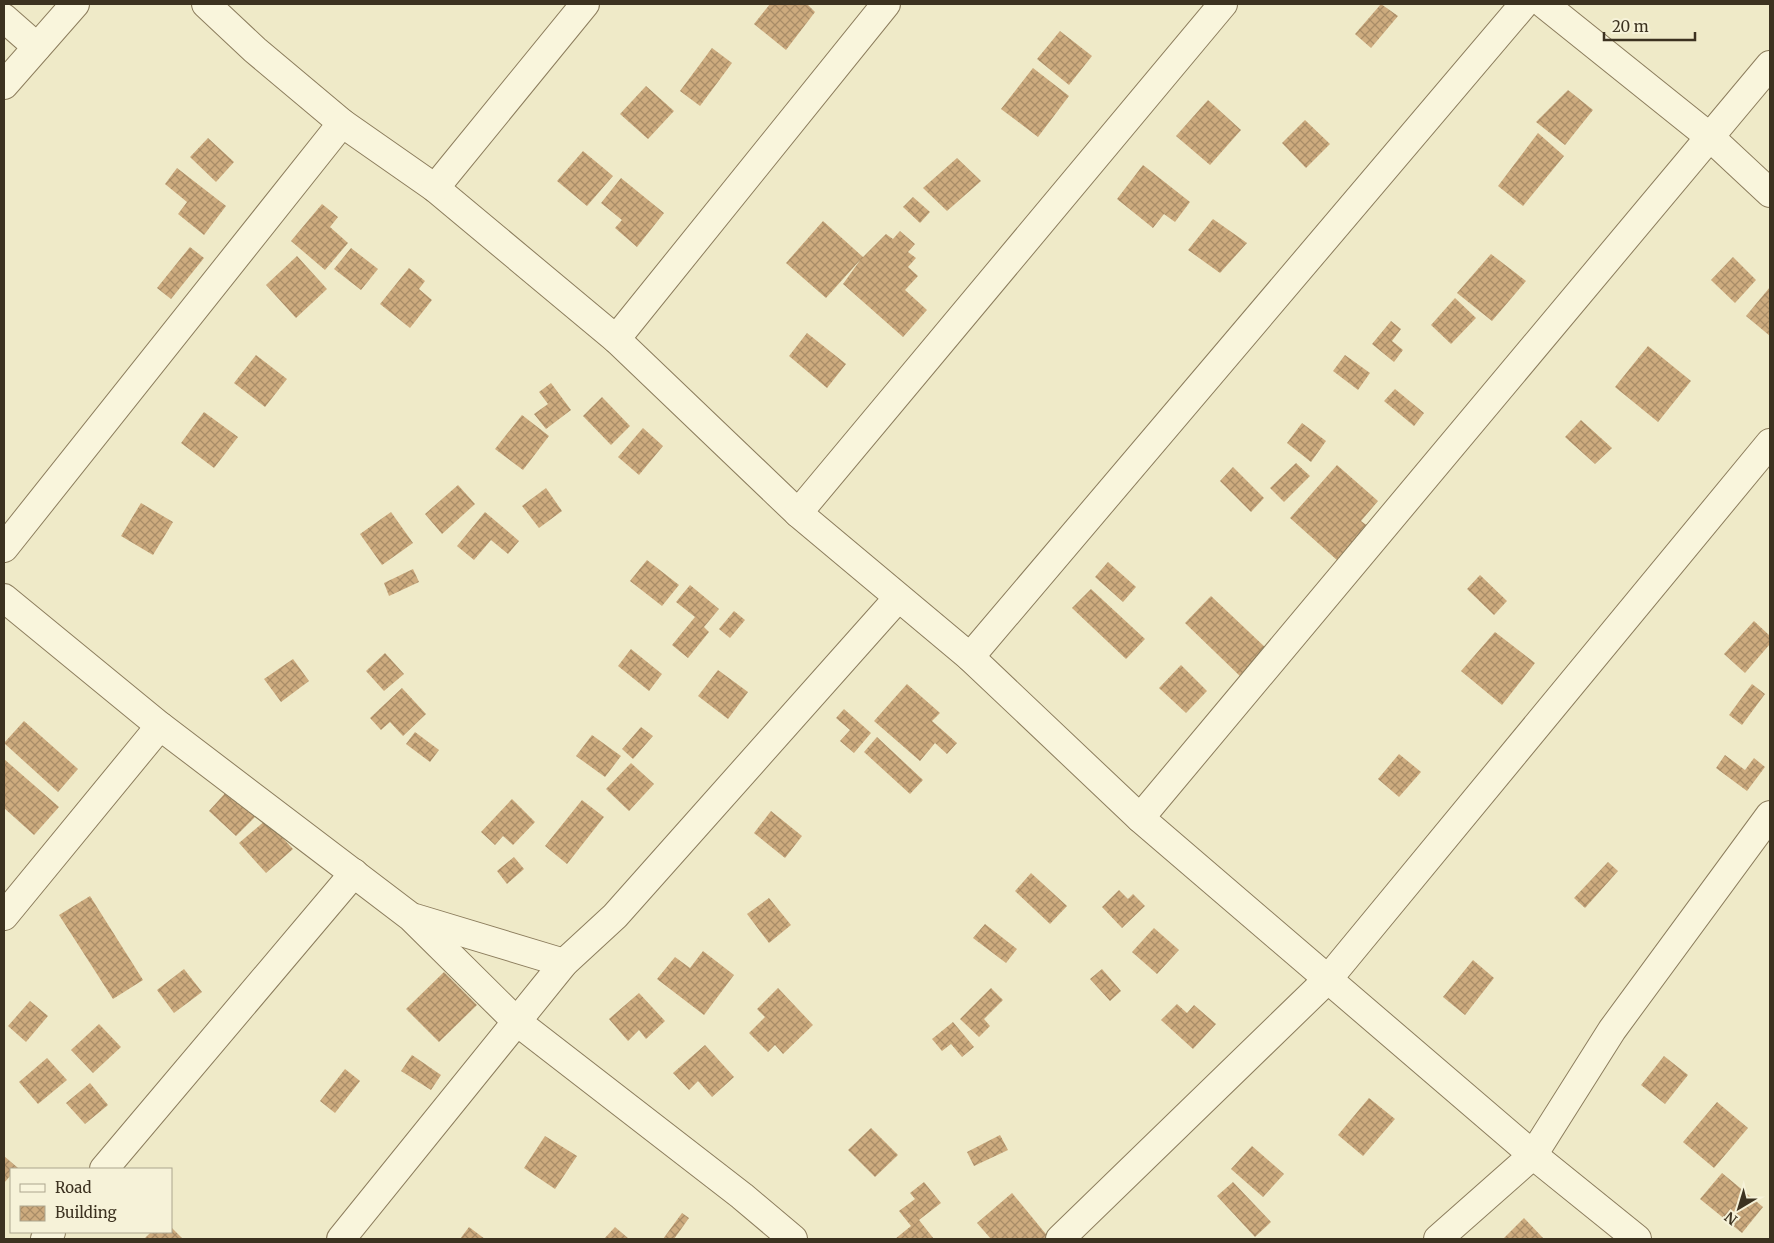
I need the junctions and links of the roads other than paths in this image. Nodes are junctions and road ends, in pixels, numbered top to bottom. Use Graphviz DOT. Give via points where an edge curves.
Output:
graph roads {
  1 [pos="75,4"];
  2 [pos="206,4"];
  3 [pos="585,4"];
  4 [pos="886,4"];
  5 [pos="1223,4"];
  6 [pos="1524,4"];
  7 [pos="1544,4"];
  8 [pos="4,18"];
  9 [pos="37,46"];
  10 [pos="1770,65"];
  11 [pos="4,85"];
  12 [pos="342,124"];
  13 [pos="1711,138"];
  14 [pos="435,188"];
  15 [pos="1770,193"];
  16 [pos="616,339"];
  17 [pos="1770,443"];
  18 [pos="798,513"];
  19 [pos="4,548"];
  20 [pos="4,598"];
  21 [pos="898,598"];
  22 [pos="970,657"];
  23 [pos="160,726"];
  24 [pos="1770,815"];
  25 [pos="1140,818"];
  26 [pos="354,873"];
  27 [pos="4,916"];
  28 [pos="411,917"];
  29 [pos="564,963"];
  30 [pos="1328,980"];
  31 [pos="516,1021"];
  32 [pos="1533,1155"];
  33 [pos="105,1168"];
  34 [pos="340,1239"];
  35 [pos="793,1239"];
  36 [pos="1060,1239"];
  37 [pos="1438,1239"];
  38 [pos="1637,1239"];
  1 -- 9 [label="street"];
  2 -- 12 [label="street"];
  3 -- 14 [label="street"];
  4 -- 16 [label="street"];
  5 -- 18 [label="street"];
  6 -- 22 [label="street"];
  7 -- 13 [label="street"];
  8 -- 9 [label="street"];
  9 -- 11 [label="street"];
  10 -- 13 [label="street"];
  12 -- 14 [label="street"];
  12 -- 19 [label="street"];
  13 -- 15 [label="street"];
  13 -- 25 [label="street"];
  14 -- 16 [label="street"];
  16 -- 18 [label="street"];
  17 -- 30 [label="street"];
  18 -- 21 [label="street"];
  20 -- 23 [label="street"];
  21 -- 22 [label="street"];
  21 -- 29 [label="street" via="615,916"];
  22 -- 25 [label="street"];
  23 -- 26 [label="street"];
  23 -- 27 [label="street"];
  24 -- 32 [label="street" via="1612,1030"];
  25 -- 30 [label="street"];
  26 -- 28 [label="street"];
  26 -- 33 [label="street"];
  28 -- 29 [label="street"];
  28 -- 31 [label="street"];
  29 -- 31 [label="street"];
  30 -- 32 [label="street"];
  30 -- 36 [label="street"];
  31 -- 34 [label="street"];
  31 -- 35 [label="street"];
  32 -- 37 [label="street"];
  32 -- 38 [label="street"];
}
